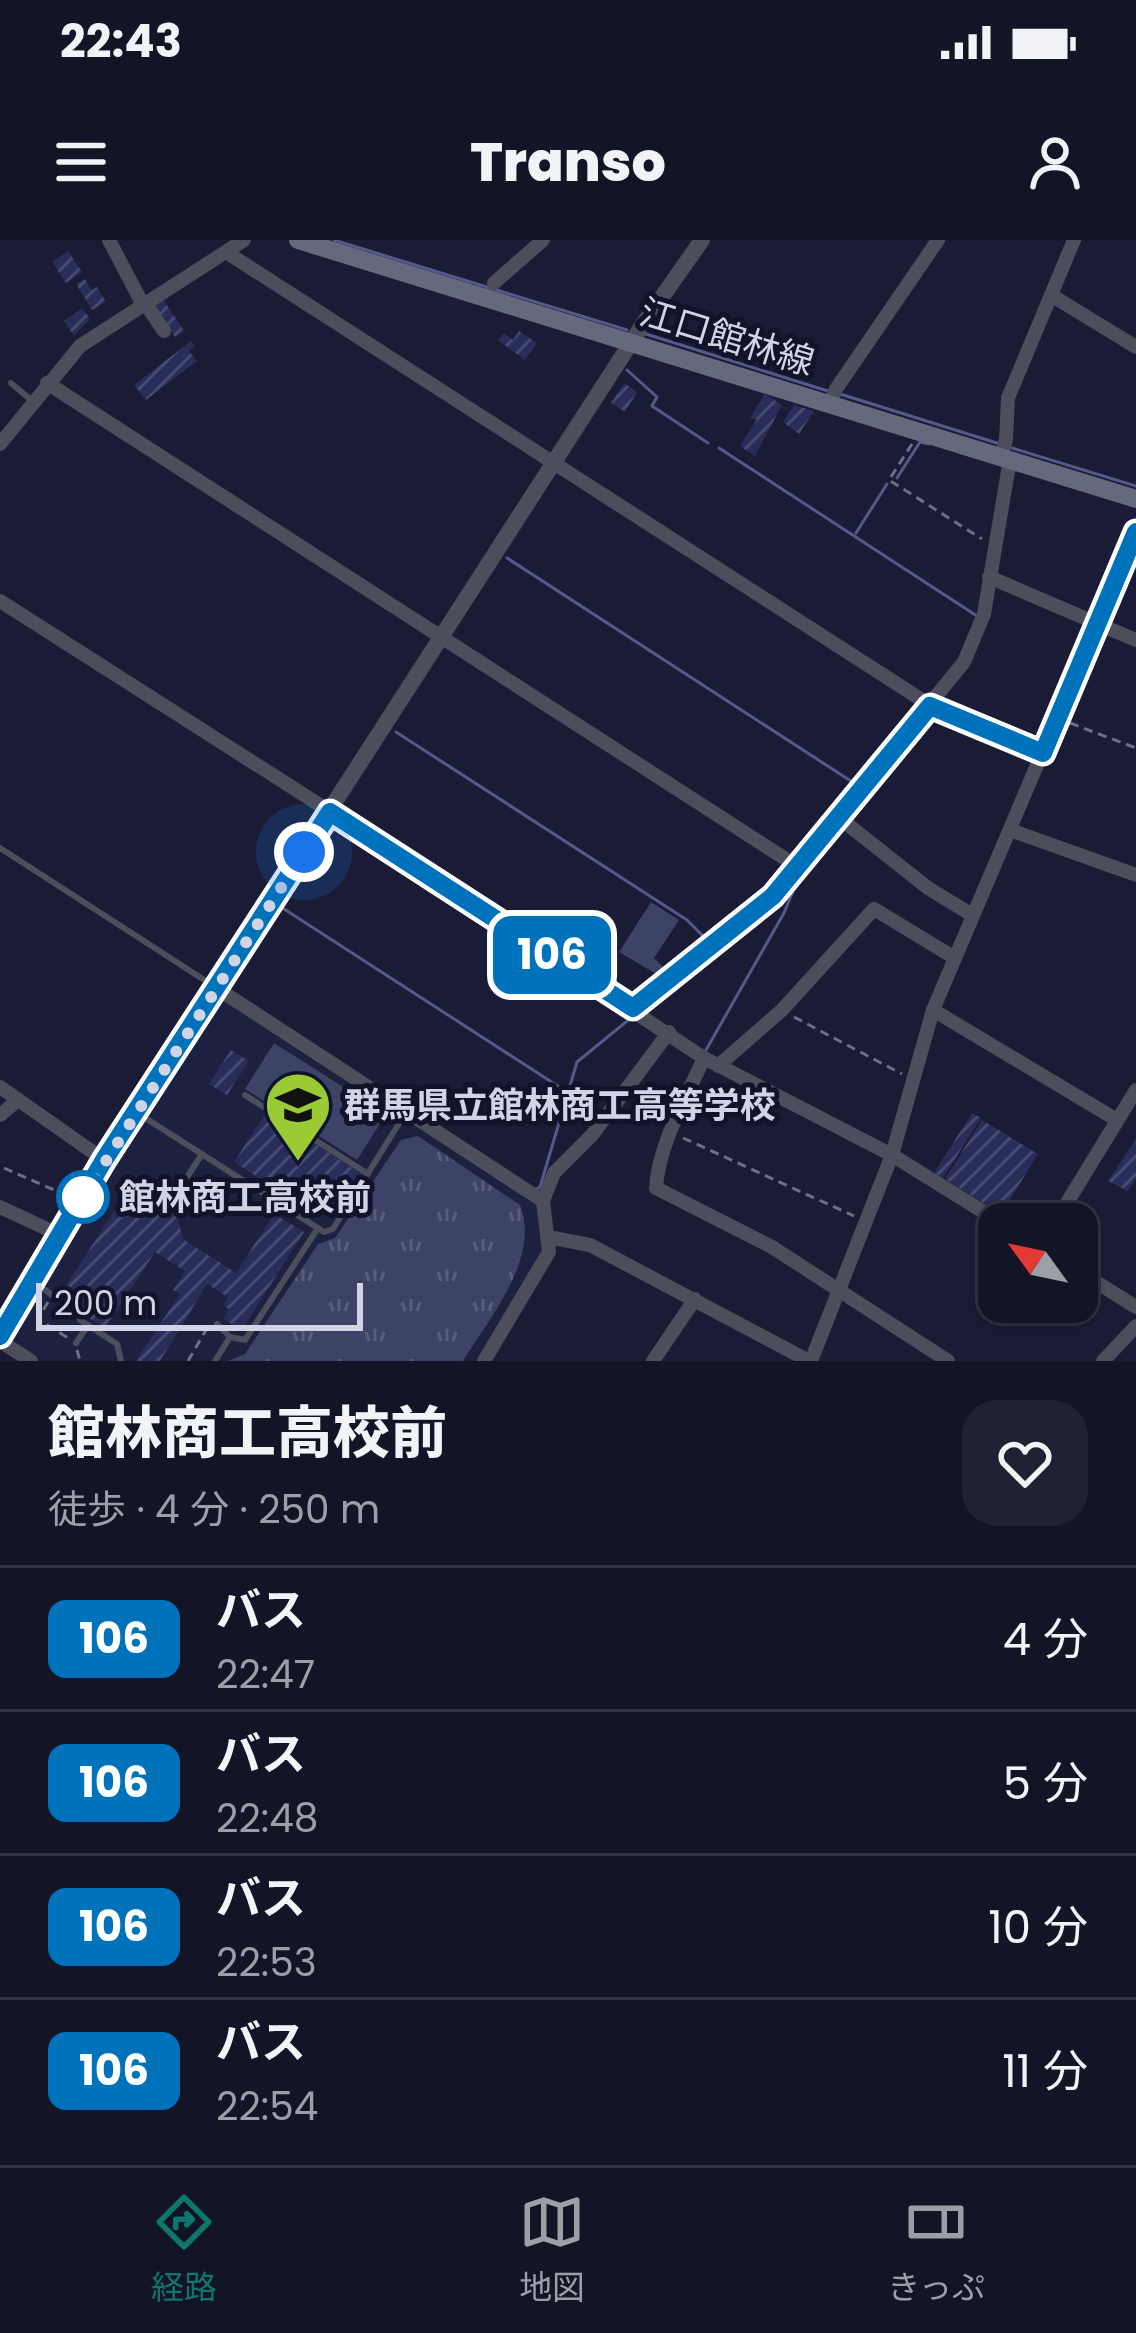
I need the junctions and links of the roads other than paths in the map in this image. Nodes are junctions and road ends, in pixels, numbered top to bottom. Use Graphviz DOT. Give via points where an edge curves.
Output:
graph roads {
  1 [pos="109,240"];
  2 [pos="244,240"];
  3 [pos="298,240"];
  4 [pos="543,240"];
  5 [pos="938,240"];
  6 [pos="1074,240"];
  7 [pos="699,241"];
  8 [pos="226,252"];
  9 [pos="494,283"];
  10 [pos="1051,296"];
  11 [pos="144,304"];
  12 [pos="164,331"];
  13 [pos="631,343"];
  14 [pos="1136,347"];
  15 [pos="11,383"];
  16 [pos="47,383"];
  17 [pos="33,402"];
  18 [pos="830,403"];
  19 [pos="0,414"];
  20 [pos="15,426"];
  21 [pos="0,444"];
  22 [pos="1005,457"];
  23 [pos="554,463"];
  24 [pos="1136,499"];
  25 [pos="1136,532"];
  26 [pos="989,577"];
  27 [pos="0,601"];
  28 [pos="1097,624"];
  29 [pos="442,637"];
  30 [pos="1136,640"];
  31 [pos="930,706"];
  32 [pos="1043,753"];
  33 [pos="330,812"];
  34 [pos="837,816"];
  35 [pos="1010,830"];
  36 [pos="0,848"];
  37 [pos="798,867"];
  38 [pos="1136,875"];
  39 [pos="972,915"];
  40 [pos="955,958"];
  41 [pos="215,987"];
  42 [pos="633,1008"];
  43 [pos="933,1010"];
  44 [pos="668,1032"];
  45 [pos="711,1062"];
  46 [pos="0,1087"];
  47 [pos="1136,1090"];
  48 [pos="245,1095"];
  49 [pos="18,1100"];
  50 [pos="136,1112"];
  51 [pos="406,1113"];
  52 [pos="0,1115"];
  53 [pos="1117,1120"];
  54 [pos="202,1154"];
  55 [pos="892,1155"];
  56 [pos="104,1160"];
  57 [pos="368,1174"];
  58 [pos="176,1194"];
  59 [pos="543,1201"];
  60 [pos="1067,1203"];
  61 [pos="0,1207"];
  62 [pos="978,1208"];
  63 [pos="318,1228"];
  64 [pos="60,1235"];
  65 [pos="548,1237"];
  66 [pos="32,1282"];
  67 [pos="1098,1283"];
  68 [pos="839,1291"];
  69 [pos="55,1298"];
  70 [pos="695,1299"];
  71 [pos="1136,1307"];
  72 [pos="218,1324"];
  73 [pos="1136,1326"];
  74 [pos="1,1334"];
  75 [pos="230,1336"];
  76 [pos="76,1343"];
  77 [pos="32,1361"];
  78 [pos="121,1361"];
  79 [pos="215,1361"];
  80 [pos="484,1361"];
  81 [pos="653,1361"];
  82 [pos="810,1361"];
  83 [pos="948,1361"];
  84 [pos="1103,1361"];
  1 -- 11 [label="street"];
  2 -- 8 [label="street"];
  3 -- 13 [label="main road, 江口館林線"];
  4 -- 9 [label="street"];
  5 -- 18 [label="street"];
  6 -- 10 [label="street"];
  7 -- 13 [label="street"];
  8 -- 11 [label="street"];
  8 -- 23 [label="street"];
  10 -- 14 [label="street"];
  10 -- 22 [label="street" via="1008,398"];
  11 -- 12 [label="street"];
  11 -- 16 [label="street" via="98,331"];
  13 -- 18 [label="main road, 江口館林線"];
  13 -- 23 [label="street"];
  15 -- 17 [label="lane"];
  16 -- 17 [label="street"];
  16 -- 29 [label="street"];
  17 -- 20 [label="street"];
  18 -- 22 [label="main road, 江口館林線"];
  19 -- 20 [label="street"];
  20 -- 21 [label="street"];
  22 -- 24 [label="main road, 江口館林線"];
  22 -- 26 [label="street"];
  23 -- 29 [label="street"];
  23 -- 31 [label="street"];
  25 -- 28 [label="street"];
  26 -- 28 [label="street"];
  26 -- 31 [label="street" via="964,662"];
  27 -- 33 [label="street"];
  28 -- 30 [label="street"];
  28 -- 32 [label="street"];
  29 -- 33 [label="street"];
  29 -- 37 [label="street"];
  31 -- 32 [label="street"];
  31 -- 34 [label="street"];
  32 -- 35 [label="street"];
  33 -- 41 [label="street"];
  33 -- 42 [label="street"];
  34 -- 37 [label="street"];
  34 -- 39 [label="street"];
  35 -- 38 [label="street"];
  35 -- 39 [label="street"];
  36 -- 41 [label="lane"];
  37 -- 42 [label="street"];
  39 -- 40 [label="street"];
  40 -- 43 [label="street"];
  40 -- 45 [label="street" via="874,909 782,1010"];
  41 -- 50 [label="street"];
  41 -- 51 [label="street"];
  42 -- 44 [label="street"];
  43 -- 53 [label="street"];
  43 -- 55 [label="street"];
  44 -- 45 [label="street"];
  44 -- 59 [label="street" via="554,1173"];
  45 -- 55 [label="street"];
  45 -- 68 [label="street" via="671,1132 656,1188"];
  46 -- 49 [label="street"];
  47 -- 53 [label="street"];
  48 -- 57 [label="lane"];
  49 -- 52 [label="street"];
  49 -- 56 [label="street"];
  50 -- 54 [label="lane"];
  50 -- 56 [label="street"];
  51 -- 57 [label="lane"];
  51 -- 59 [label="street"];
  53 -- 60 [label="street"];
  54 -- 58 [label="lane"];
  54 -- 63 [label="lane"];
  55 -- 62 [label="street"];
  55 -- 68 [label="street"];
  56 -- 64 [label="street"];
  57 -- 63 [label="lane" via="334,1228"];
  59 -- 65 [label="street"];
  61 -- 64 [label="street"];
  63 -- 75 [label="lane" via="245,1340"];
  64 -- 66 [label="street"];
  65 -- 70 [label="street" via="590,1245"];
  65 -- 80 [label="street" via="549,1252"];
  66 -- 69 [label="lane"];
  66 -- 74 [label="street"];
  67 -- 71 [label="street"];
  68 -- 82 [label="street"];
  68 -- 83 [label="street"];
  70 -- 81 [label="street"];
  70 -- 82 [label="street"];
  72 -- 75 [label="lane"];
  73 -- 84 [label="street"];
  74 -- 77 [label="street"];
  75 -- 79 [label="lane"];
  76 -- 78 [label="lane" via="84,1322 117,1344"];
}
